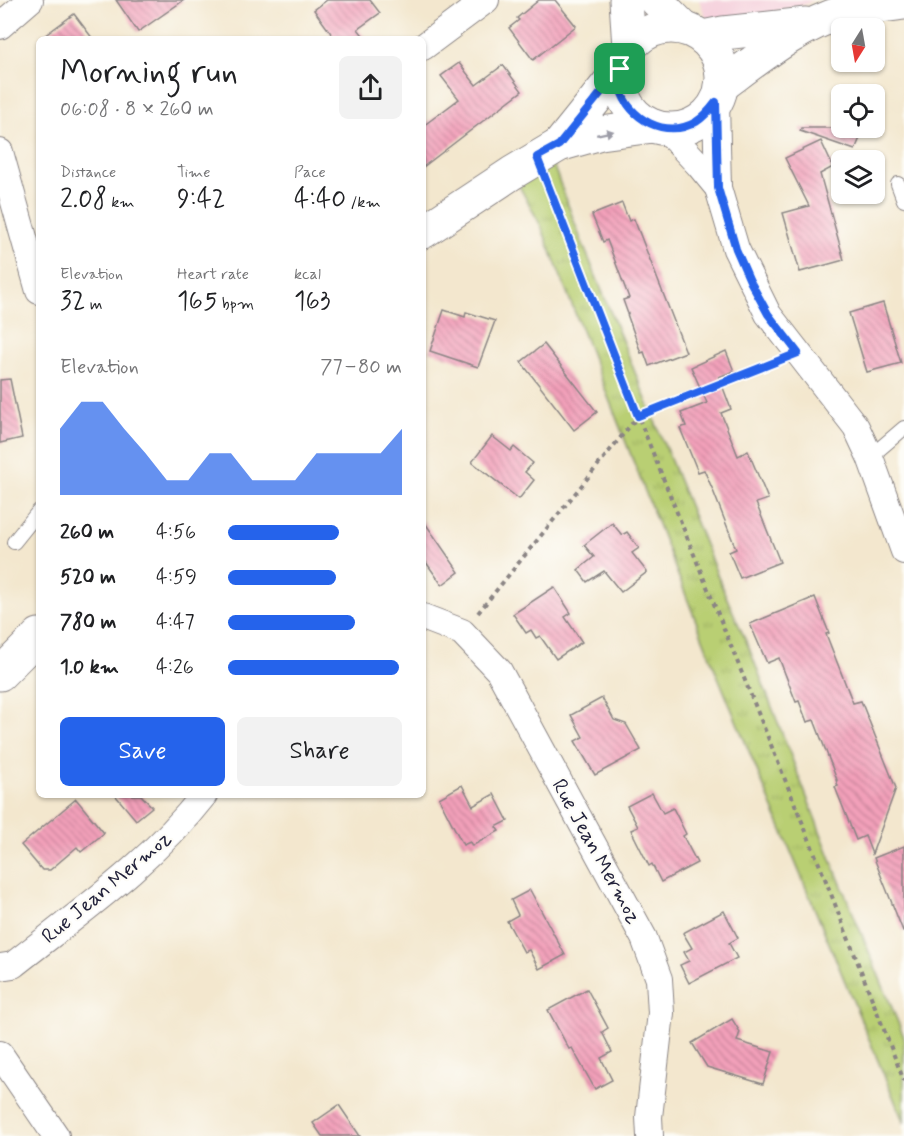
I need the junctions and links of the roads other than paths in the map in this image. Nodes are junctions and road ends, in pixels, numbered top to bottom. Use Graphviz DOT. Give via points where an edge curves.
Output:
graph roads {
  1 [pos="30,0"];
  2 [pos="486,0"];
  3 [pos="626,0"];
  4 [pos="656,0"];
  5 [pos="904,3"];
  6 [pos="814,23"];
  7 [pos="0,26"];
  8 [pos="693,32"];
  9 [pos="426,45"];
  10 [pos="624,59"];
  11 [pos="719,94"];
  12 [pos="659,127"];
  13 [pos="548,151"];
  14 [pos="0,152"];
  15 [pos="898,184"];
  16 [pos="718,188"];
  17 [pos="904,200"];
  18 [pos="426,230"];
  19 [pos="36,280"];
  20 [pos="904,428"];
  21 [pos="870,457"];
  22 [pos="36,515"];
  23 [pos="14,542"];
  24 [pos="904,551"];
  25 [pos="426,618"];
  26 [pos="36,638"];
  27 [pos="0,674"];
  28 [pos="202,798"];
  29 [pos="0,967"];
  30 [pos="0,1054"];
  31 [pos="56,1136"];
  32 [pos="650,1136"];
  1 -- 7 [label="street"];
  2 -- 9 [label="street"];
  3 -- 10 [label="street"];
  4 -- 8 [label="street"];
  5 -- 6 [label="street" via="846,11"];
  6 -- 8 [label="street" via="723,33"];
  6 -- 11 [label="street" via="757,59"];
  8 -- 10 [label="street" via="667,26 652,30 639,37"];
  8 -- 11 [label="street" via="712,47 719,59"];
  10 -- 12 [label="street" via="620,87 626,103 637,117"];
  10 -- 13 [label="street"];
  11 -- 12 [label="street" via="707,114 694,123 680,128"];
  11 -- 16 [label="street"];
  13 -- 12 [label="street, one-way" via="601,133"];
  12 -- 16 [label="street"];
  13 -- 18 [label="street"];
  14 -- 19 [label="street"];
  15 -- 17 [label="lane"];
  16 -- 21 [label="street" via="736,249 768,314 856,427"];
  20 -- 21 [label="lane"];
  21 -- 24 [label="street"];
  22 -- 23 [label="lane"];
  25 -- 32 [label="street, Rue Jean Mermoz" via="462,632 499,671 644,938 659,979 661,1013"];
  26 -- 27 [label="street"];
  28 -- 29 [label="street, Rue Jean Mermoz" via="139,865 13,965"];
  30 -- 31 [label="street"];
}
